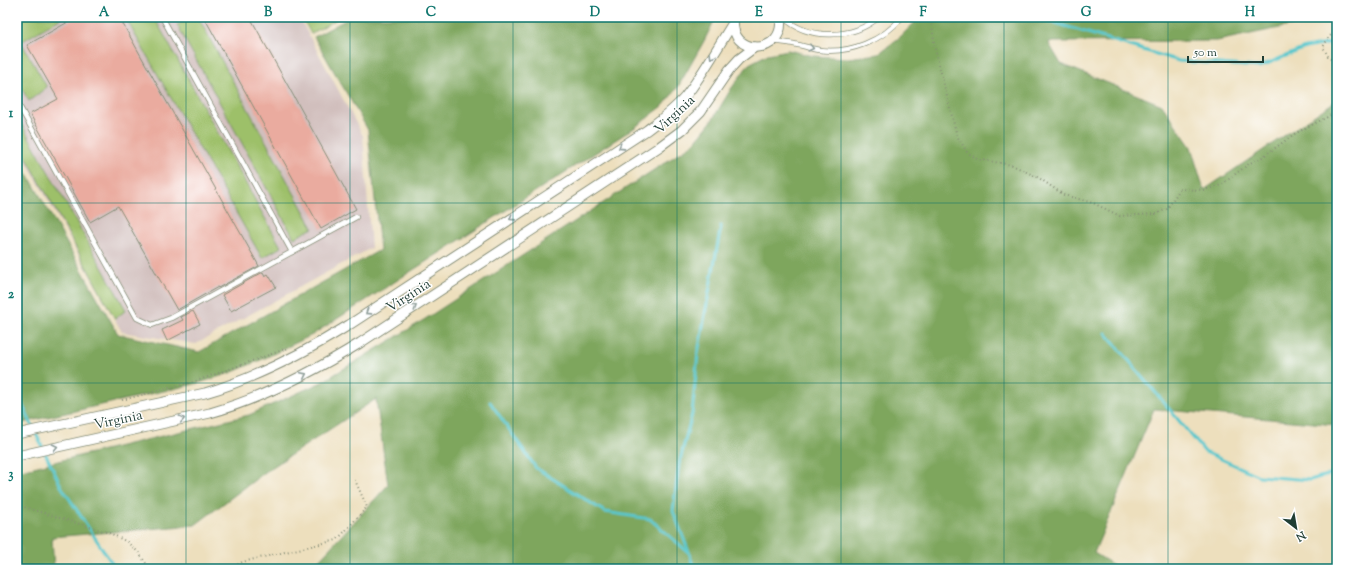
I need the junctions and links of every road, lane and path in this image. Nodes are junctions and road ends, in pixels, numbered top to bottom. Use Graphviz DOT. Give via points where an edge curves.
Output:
graph roads {
  1 [pos="162,17"];
  2 [pos="780,17"];
  3 [pos="783,17"];
  4 [pos="879,17"];
  5 [pos="902,17"];
  6 [pos="931,17"];
  7 [pos="733,20"];
  8 [pos="1337,30"];
  9 [pos="773,41"];
  10 [pos="755,47"];
  11 [pos="1337,62"];
  12 [pos="17,102"];
  13 [pos="1337,112"];
  14 [pos="356,217"];
  15 [pos="292,252"];
  16 [pos="288,348"];
  17 [pos="122,400"];
  18 [pos="17,434"];
  19 [pos="17,456"];
  20 [pos="354,478"];
  21 [pos="17,505"];
  22 [pos="150,569"];
  23 [pos="231,569"];
  1 -- 15 [label="lane"];
  2 -- 9 [label="street" via="780,29"];
  3 -- 4 [label="lane" via="803,30 821,34 844,34 870,25"];
  9 -- 5 [label="lane, one-way" via="819,50 846,50 878,39"];
  6 -- 13 [label="path" via="935,49 957,136 967,152 977,158 1012,164 1064,195 1093,203 1120,216 1156,214 1167,209 1180,189 1204,190 1221,185 1296,134"];
  7 -- 10 [label="street" via="737,37 748,46"];
  7 -- 18 [label="street, Virginia, one-way" via="684,98 668,114 313,347 226,387"];
  8 -- 11 [label="path" via="1323,47 1329,58"];
  9 -- 10 [label="street, Virginia" via="762,47"];
  19 -- 10 [label="street, Virginia, one-way" via="232,407 323,366 659,147 682,130 701,111 729,70"];
  12 -- 15 [label="lane" via="137,318 152,325 171,318"];
  14 -- 15 [label="lane"];
  16 -- 17 [label="path" via="199,380"];
  20 -- 23 [label="path" via="367,507 337,540 242,562"];
  21 -- 22 [label="path" via="110,533 127,542"];
}
